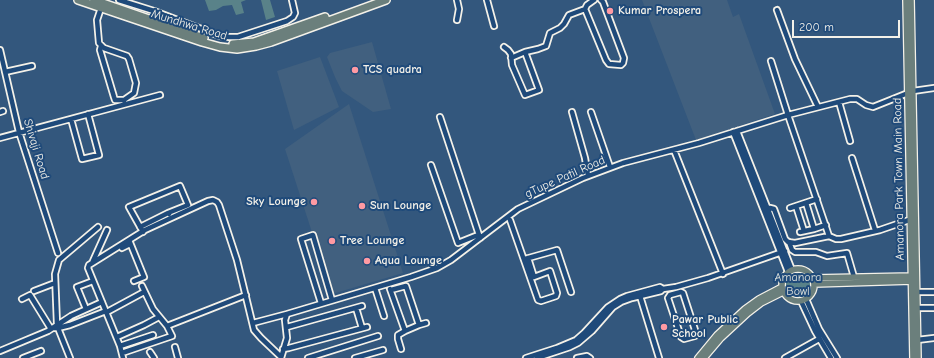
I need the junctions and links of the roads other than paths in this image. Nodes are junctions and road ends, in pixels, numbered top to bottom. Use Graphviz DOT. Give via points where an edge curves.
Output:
graph roads {
  1 [pos="78,0"];
  2 [pos="94,0"];
  3 [pos="119,0"];
  4 [pos="292,0"];
  5 [pos="372,0"];
  6 [pos="386,0"];
  7 [pos="457,0"];
  8 [pos="487,0"];
  9 [pos="601,0"];
  10 [pos="906,0"];
  11 [pos="911,0"];
  12 [pos="592,1"];
  13 [pos="100,8"];
  14 [pos="585,9"];
  15 [pos="777,10"];
  16 [pos="138,18"];
  17 [pos="457,20"];
  18 [pos="494,26"];
  19 [pos="100,44"];
  20 [pos="504,47"];
  21 [pos="0,50"];
  22 [pos="525,52"];
  23 [pos="511,58"];
  24 [pos="771,61"];
  25 [pos="32,66"];
  26 [pos="5,72"];
  27 [pos="934,88"];
  28 [pos="911,92"];
  29 [pos="160,95"];
  30 [pos="124,102"];
  31 [pos="839,102"];
  32 [pos="818,107"];
  33 [pos="572,112"];
  34 [pos="590,112"];
  35 [pos="88,114"];
  36 [pos="788,115"];
  37 [pos="440,117"];
  38 [pos="72,119"];
  39 [pos="735,131"];
  40 [pos="19,132"];
  41 [pos="0,138"];
  42 [pos="850,141"];
  43 [pos="674,150"];
  44 [pos="852,158"];
  45 [pos="431,166"];
  46 [pos="610,167"];
  47 [pos="588,176"];
  48 [pos="817,199"];
  49 [pos="806,203"];
  50 [pos="796,206"];
  51 [pos="790,208"];
  52 [pos="168,213"];
  53 [pos="171,218"];
  54 [pos="913,219"];
  55 [pos="510,220"];
  56 [pos="826,225"];
  57 [pos="98,227"];
  58 [pos="142,229"];
  59 [pos="814,229"];
  60 [pos="107,230"];
  61 [pos="777,230"];
  62 [pos="874,230"];
  63 [pos="479,236"];
  64 [pos="829,236"];
  65 [pos="129,242"];
  66 [pos="790,242"];
  67 [pos="122,248"];
  68 [pos="782,251"];
  69 [pos="58,253"];
  70 [pos="526,259"];
  71 [pos="94,261"];
  72 [pos="790,271"];
  73 [pos="723,274"];
  74 [pos="854,277"];
  75 [pos="912,278"];
  76 [pos="93,281"];
  77 [pos="134,281"];
  78 [pos="814,281"];
  79 [pos="55,282"];
  80 [pos="389,284"];
  81 [pos="142,286"];
  82 [pos="674,287"];
  83 [pos="375,288"];
  84 [pos="663,289"];
  85 [pos="782,289"];
  86 [pos="391,290"];
  87 [pos="34,291"];
  88 [pos="144,292"];
  89 [pos="571,292"];
  90 [pos="917,292"];
  91 [pos="934,292"];
  92 [pos="676,293"];
  93 [pos="246,295"];
  94 [pos="640,296"];
  95 [pos="332,298"];
  96 [pos="22,299"];
  97 [pos="804,300"];
  98 [pos="102,302"];
  99 [pos="321,302"];
  100 [pos="362,306"];
  101 [pos="356,308"];
  102 [pos="914,308"];
  103 [pos="934,308"];
  104 [pos="86,309"];
  105 [pos="106,311"];
  106 [pos="287,314"];
  107 [pos="384,316"];
  108 [pos="159,317"];
  109 [pos="253,323"];
  110 [pos="426,323"];
  111 [pos="595,324"];
  112 [pos="167,326"];
  113 [pos="419,326"];
  114 [pos="54,327"];
  115 [pos="287,327"];
  116 [pos="405,331"];
  117 [pos="153,335"];
  118 [pos="378,336"];
  119 [pos="117,337"];
  120 [pos="934,338"];
  121 [pos="819,339"];
  122 [pos="918,340"];
  123 [pos="120,346"];
  124 [pos="175,347"];
  125 [pos="283,349"];
  126 [pos="401,349"];
  127 [pos="0,350"];
  128 [pos="41,350"];
  129 [pos="383,350"];
  130 [pos="150,352"];
  131 [pos="123,356"];
  132 [pos="588,357"];
  133 [pos="23,358"];
  134 [pos="70,358"];
  135 [pos="154,358"];
  136 [pos="178,358"];
  137 [pos="281,358"];
  138 [pos="308,358"];
  139 [pos="355,358"];
  140 [pos="526,358"];
  141 [pos="537,358"];
  142 [pos="577,358"];
  143 [pos="659,358"];
  144 [pos="698,358"];
  145 [pos="704,358"];
  146 [pos="785,358"];
  147 [pos="831,358"];
  148 [pos="837,358"];
  149 [pos="913,358"];
  150 [pos="918,358"];
  1 -- 13 [label="highway, Mundhwa Road"];
  2 -- 16 [label="highway, Mundhwa Road"];
  3 -- 4 [label="street" via="229,37 246,35 287,21 295,13"];
  5 -- 16 [label="highway, Mundhwa Road" via="254,42 237,44 208,39"];
  6 -- 16 [label="highway, Mundhwa Road" via="270,42 237,49 207,44"];
  7 -- 17 [label="street"];
  8 -- 18 [label="street"];
  9 -- 14 [label="street" via="624,58 620,65 609,64 606,60"];
  10 -- 28 [label="main road, Amanora Park Town Main Road"];
  11 -- 28 [label="main road, Amanora Park Town Main Road"];
  12 -- 14 [label="street"];
  13 -- 16 [label="highway, Mundhwa Road"];
  13 -- 19 [label="street" via="97,20"];
  14 -- 22 [label="street" via="569,15 560,28 550,33 546,46"];
  15 -- 32 [label="street" via="795,59"];
  19 -- 30 [label="street" via="114,97"];
  19 -- 30 [label="street" via="129,59 136,87 134,93"];
  20 -- 23 [label="street" via="511,54"];
  21 -- 26 [label="street, Shivaji Road"];
  22 -- 23 [label="street"];
  22 -- 23 [label="street" via="539,90 525,95"];
  24 -- 36 [label="street"];
  25 -- 26 [label="street"];
  26 -- 40 [label="street, Shivaji Road"];
  27 -- 28 [label="street, gTupe Patil Road"];
  28 -- 31 [label="street, gTupe Patil Road" via="873,107 853,98"];
  28 -- 54 [label="main road, Amanora Park Town Main Road"];
  29 -- 30 [label="street"];
  30 -- 35 [label="street"];
  31 -- 32 [label="street, gTupe Patil Road"];
  31 -- 42 [label="street"];
  32 -- 36 [label="street, gTupe Patil Road"];
  33 -- 47 [label="street"];
  34 -- 46 [label="street"];
  35 -- 38 [label="street"];
  35 -- 38 [label="street" via="99,155 82,159"];
  36 -- 39 [label="street, gTupe Patil Road"];
  36 -- 48 [label="street"];
  37 -- 63 [label="street"];
  38 -- 40 [label="street"];
  39 -- 43 [label="street, gTupe Patil Road"];
  39 -- 61 [label="street" via="766,210"];
  40 -- 41 [label="street"];
  40 -- 69 [label="street, Shivaji Road"];
  43 -- 46 [label="street, gTupe Patil Road"];
  43 -- 73 [label="street"];
  44 -- 62 [label="street"];
  45 -- 63 [label="street" via="458,243"];
  46 -- 47 [label="street, gTupe Patil Road"];
  47 -- 63 [label="street, gTupe Patil Road" via="518,209"];
  48 -- 49 [label="street"];
  48 -- 56 [label="street"];
  49 -- 50 [label="street"];
  49 -- 59 [label="street"];
  50 -- 51 [label="street"];
  50 -- 59 [label="street" via="802,232"];
  52 -- 53 [label="street"];
  52 -- 58 [label="street"];
  52 -- 58 [label="street" via="188,205 180,186 129,207"];
  53 -- 58 [label="street"];
  53 -- 93 [label="street" via="208,201 217,202"];
  54 -- 62 [label="street"];
  54 -- 75 [label="main road, Amanora Park Town Main Road"];
  54 -- 90 [label="main road, Amanora Park Town Main Road"];
  55 -- 70 [label="street"];
  56 -- 59 [label="street"];
  56 -- 64 [label="street"];
  57 -- 79 [label="street" via="59,260"];
  58 -- 65 [label="street"];
  60 -- 71 [label="street"];
  61 -- 66 [label="street"];
  61 -- 68 [label="street"];
  62 -- 64 [label="street" via="841,239"];
  63 -- 80 [label="street, gTupe Patil Road" via="451,260 437,268"];
  64 -- 66 [label="street"];
  65 -- 67 [label="street"];
  65 -- 71 [label="street"];
  65 -- 77 [label="street" via="144,277"];
  66 -- 74 [label="street" via="795,252 816,252 827,256 846,254"];
  68 -- 72 [label="street"];
  68 -- 73 [label="street"];
  70 -- 70 [label="street" via="538,300 556,296 550,271 534,276"];
  70 -- 89 [label="street" via="557,250"];
  71 -- 76 [label="street" via="88,267"];
  72 -- 78 [label="main road" via="798,268 804,270"];
  72 -- 85 [label="main road" via="783,279"];
  73 -- 82 [label="street"];
  74 -- 75 [label="main road"];
  74 -- 78 [label="main road"];
  75 -- 78 [label="main road"];
  75 -- 102 [label="main road, Amanora Park Town Main Road"];
  76 -- 98 [label="street"];
  76 -- 104 [label="street" via="77,287"];
  78 -- 97 [label="main road" via="811,294"];
  79 -- 87 [label="street"];
  79 -- 114 [label="street"];
  80 -- 83 [label="street, gTupe Patil Road"];
  80 -- 86 [label="street"];
  81 -- 88 [label="street"];
  82 -- 84 [label="street"];
  82 -- 92 [label="street"];
  83 -- 95 [label="street, gTupe Patil Road"];
  83 -- 107 [label="street"];
  84 -- 94 [label="street"];
  84 -- 111 [label="street" via="660,287 620,299 608,307"];
  85 -- 97 [label="main road" via="792,300"];
  85 -- 144 [label="main road" via="759,299 745,309 717,335"];
  85 -- 145 [label="main road" via="748,313"];
  86 -- 113 [label="street" via="406,286"];
  86 -- 116 [label="street"];
  88 -- 105 [label="street"];
  88 -- 108 [label="street"];
  90 -- 91 [label="street"];
  90 -- 102 [label="main road, Amanora Park Town Main Road"];
  92 -- 92 [label="street" via="683,293 695,336 684,339 681,337 668,298"];
  93 -- 109 [label="street"];
  93 -- 112 [label="street"];
  94 -- 111 [label="street" via="621,302"];
  94 -- 143 [label="street"];
  95 -- 99 [label="street, gTupe Patil Road"];
  95 -- 99 [label="street" via="313,235 301,239"];
  96 -- 114 [label="street" via="30,295"];
  97 -- 121 [label="street"];
  97 -- 148 [label="street"];
  98 -- 104 [label="street"];
  98 -- 105 [label="street"];
  99 -- 106 [label="street, gTupe Patil Road"];
  100 -- 101 [label="street"];
  101 -- 115 [label="street"];
  101 -- 125 [label="street" via="365,328"];
  102 -- 103 [label="street"];
  102 -- 122 [label="main road, Amanora Park Town Main Road"];
  102 -- 149 [label="main road, Amanora Park Town Main Road"];
  104 -- 114 [label="street"];
  105 -- 114 [label="street" via="70,325"];
  105 -- 119 [label="street"];
  106 -- 109 [label="street, gTupe Patil Road"];
  106 -- 115 [label="street"];
  108 -- 112 [label="street"];
  108 -- 119 [label="street"];
  109 -- 137 [label="street" via="254,330"];
  110 -- 113 [label="street"];
  111 -- 140 [label="street" via="576,340"];
  111 -- 141 [label="street" via="588,336 578,343"];
  112 -- 131 [label="street" via="172,336"];
  113 -- 116 [label="street"];
  114 -- 127 [label="street"];
  114 -- 134 [label="street"];
  115 -- 125 [label="street"];
  116 -- 126 [label="street" via="398,337"];
  117 -- 123 [label="street"];
  118 -- 138 [label="street"];
  119 -- 123 [label="street"];
  120 -- 122 [label="street"];
  121 -- 146 [label="street"];
  121 -- 147 [label="street"];
  122 -- 150 [label="main road, Amanora Park Town Main Road"];
  123 -- 131 [label="street"];
  124 -- 136 [label="street"];
  125 -- 137 [label="street"];
  128 -- 133 [label="street"];
  129 -- 139 [label="street"];
  130 -- 135 [label="street"];
  132 -- 142 [label="street"];
}
